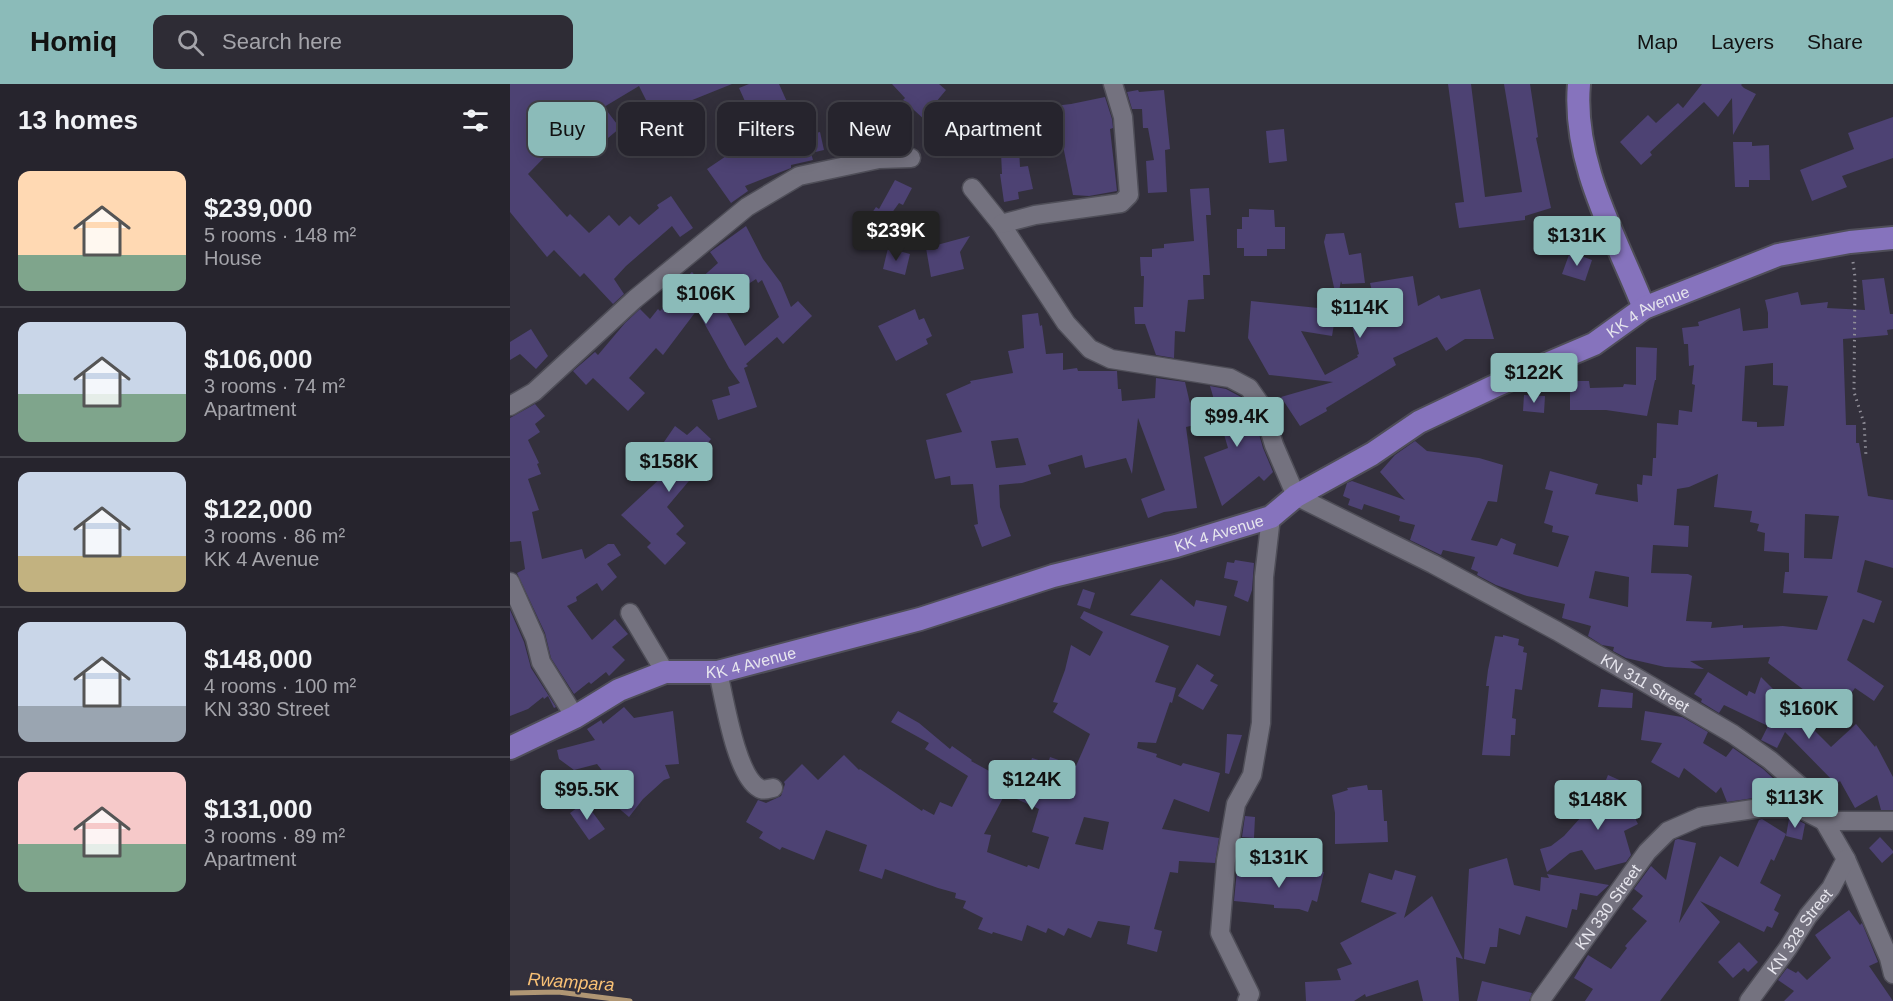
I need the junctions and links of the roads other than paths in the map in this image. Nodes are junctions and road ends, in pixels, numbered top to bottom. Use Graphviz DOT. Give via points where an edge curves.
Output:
graph roads {
  1 [pos="1113,84"];
  2 [pos="1579,84"];
  3 [pos="911,158"];
  4 [pos="972,188"];
  5 [pos="1001,224"];
  6 [pos="1893,238"];
  7 [pos="1644,308"];
  8 [pos="510,406"];
  9 [pos="1296,496"];
  10 [pos="1271,517"];
  11 [pos="510,582"];
  12 [pos="630,613"];
  13 [pos="665,672"];
  14 [pos="718,672"];
  15 [pos="575,717"];
  16 [pos="510,748"];
  17 [pos="773,788"];
  18 [pos="1824,821"];
  19 [pos="1893,821"];
  20 [pos="1846,859"];
  21 [pos="1893,974"];
  22 [pos="1247,1001"];
  23 [pos="1540,1001"];
  24 [pos="1749,1001"];
  1 -- 5 [label="street" via="1123,117 1129,195 1125,201"];
  2 -- 7 [label="main road" via="1577,104 1588,169 1600,208"];
  3 -- 8 [label="street" via="879,159 799,176 747,207 635,299 534,392"];
  4 -- 5 [label="street"];
  5 -- 9 [label="street" via="1066,323 1090,349 1111,359 1230,378 1249,388 1263,408"];
  6 -- 7 [label="main road, KK 4 Avenue" via="1778,255"];
  7 -- 9 [label="main road, KK 4 Avenue" via="1594,344 1419,422 1372,454"];
  9 -- 10 [label="main road, KK 4 Avenue"];
  9 -- 18 [label="street, KN 311 Street" via="1557,631 1733,734 1799,785"];
  10 -- 14 [label="main road, KK 4 Avenue" via="1176,546 1053,576 920,619"];
  10 -- 22 [label="street" via="1264,577 1261,723 1252,775 1236,804 1220,933 1250,994"];
  11 -- 15 [label="street" via="535,638 541,662"];
  12 -- 13 [label="street"];
  13 -- 14 [label="main road, KK 4 Avenue"];
  13 -- 15 [label="main road, KK 4 Avenue" via="619,690"];
  14 -- 17 [label="street" via="743,766 758,788"];
  15 -- 16 [label="main road, KK 4 Avenue"];
  18 -- 19 [label="street"];
  18 -- 20 [label="street, KN 311 Street"];
  18 -- 23 [label="street, KN 330 Street" via="1799,808 1760,808 1700,817 1668,831 1647,852"];
  20 -- 21 [label="street, KN 311 Street"];
  20 -- 24 [label="street, KN 328 Street" via="1831,888"];
}
